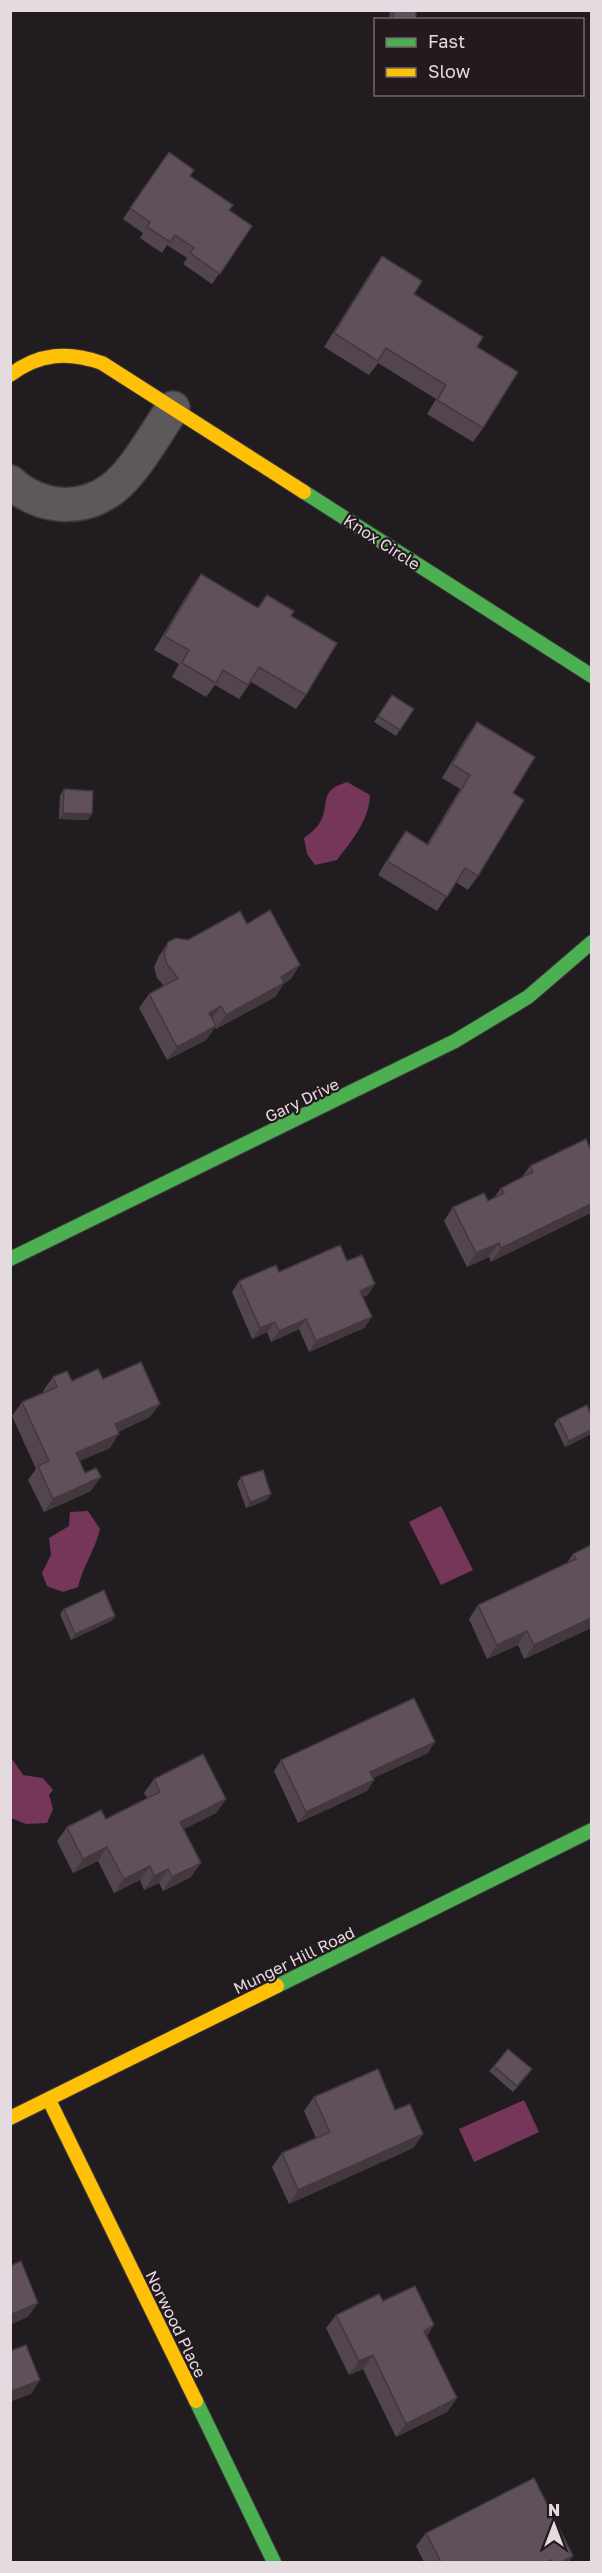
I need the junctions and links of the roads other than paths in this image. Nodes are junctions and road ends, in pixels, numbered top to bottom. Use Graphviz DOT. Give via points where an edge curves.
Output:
graph roads {
  1 [pos="10,375"];
  2 [pos="172,408"];
  3 [pos="10,482"];
  4 [pos="591,676"];
  5 [pos="591,942"];
  6 [pos="10,1259"];
  7 [pos="591,1830"];
  8 [pos="49,2100"];
  9 [pos="10,2118"];
  10 [pos="274,2562"];
  1 -- 2 [label="street, Knox Circle" via="38,358 71,353 102,363"];
  2 -- 3 [label="street" via="124,476 99,497 67,505 50,504"];
  2 -- 4 [label="street, Knox Circle"];
  5 -- 6 [label="street, Gary Drive" via="528,996 467,1035"];
  7 -- 8 [label="street, Munger Hill Road"];
  8 -- 9 [label="street, Munger Hill Road"];
  8 -- 10 [label="street, Norwood Place"];
}
